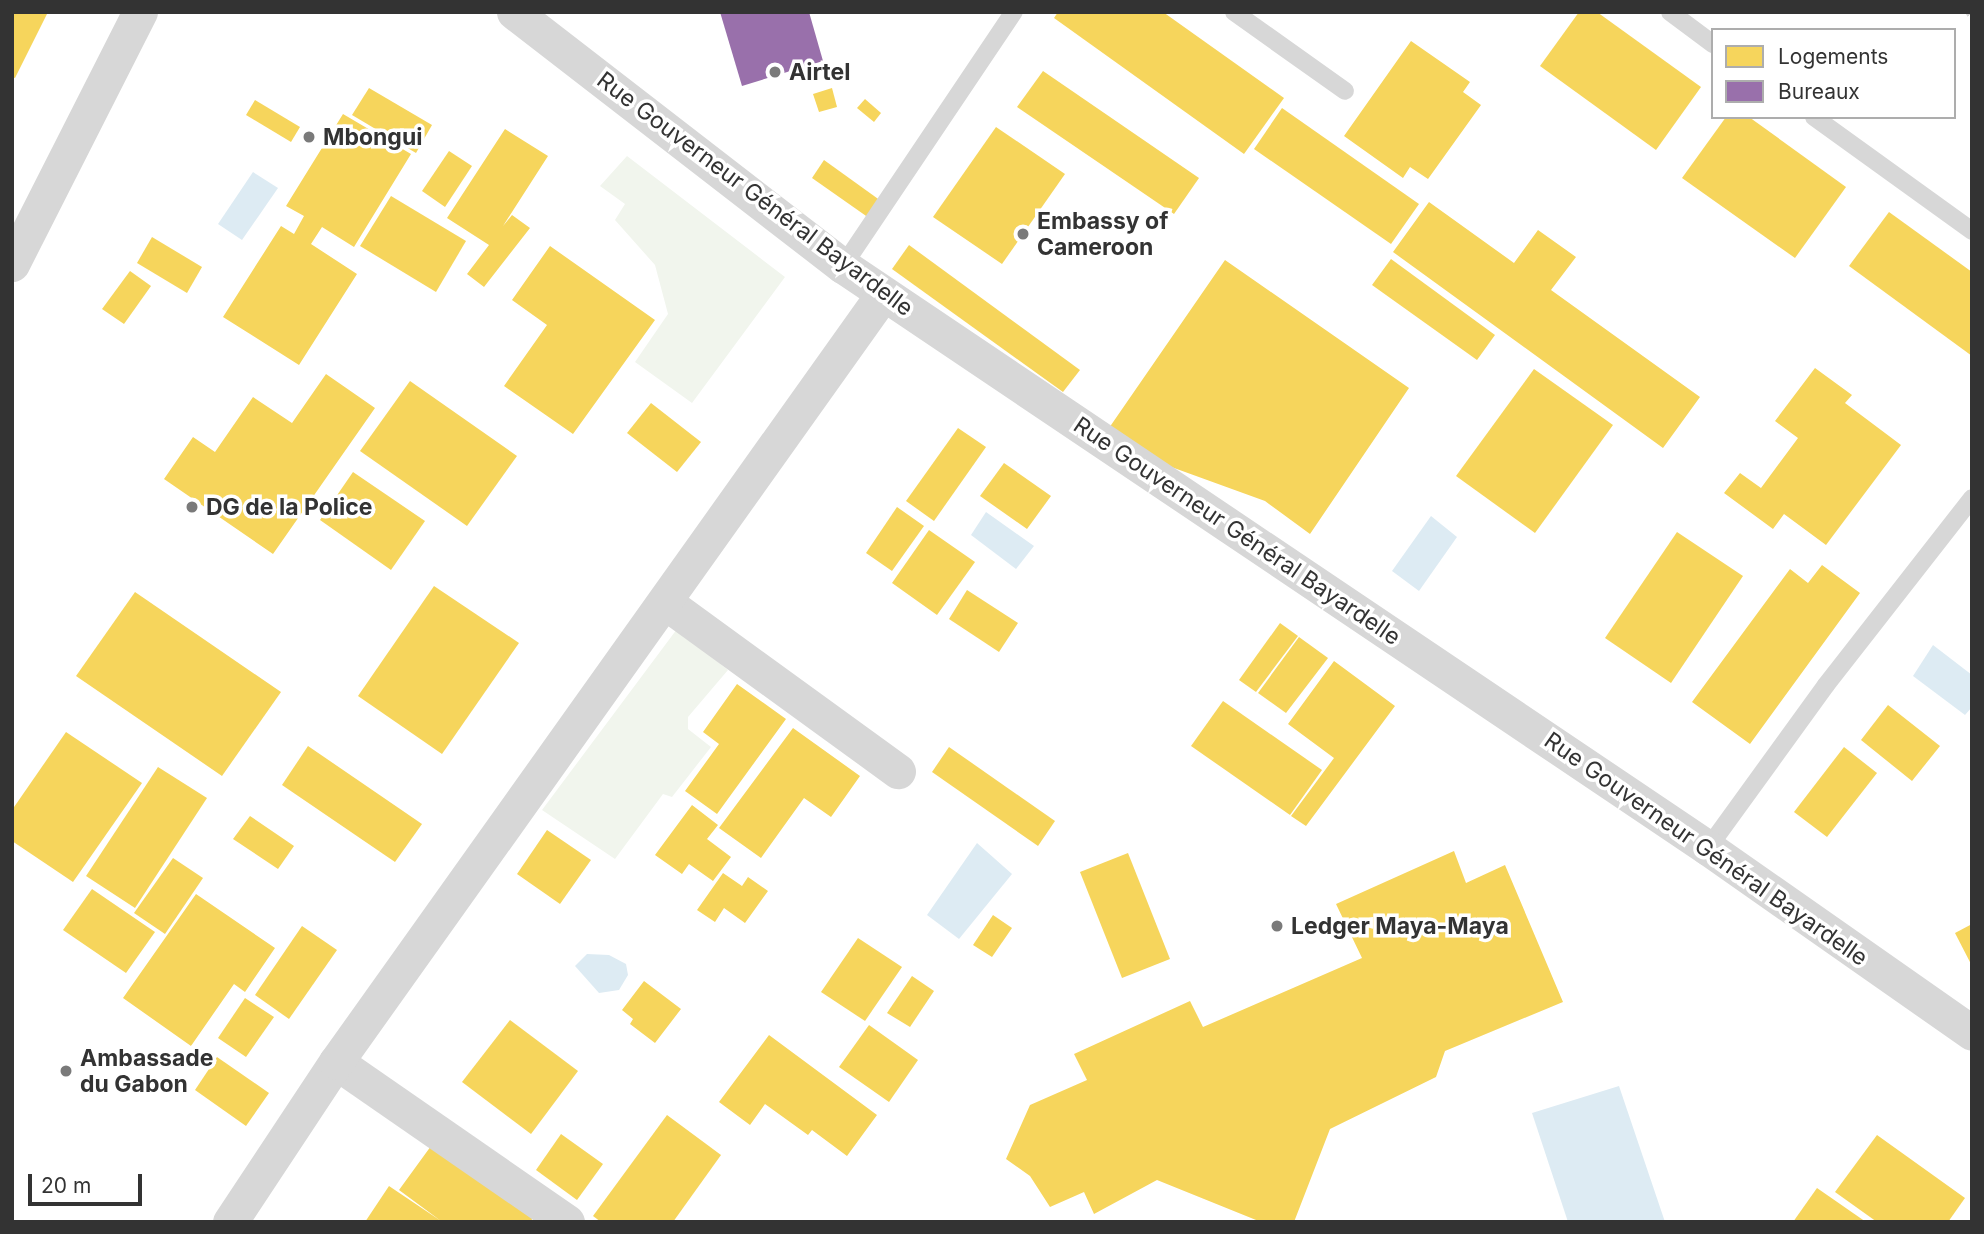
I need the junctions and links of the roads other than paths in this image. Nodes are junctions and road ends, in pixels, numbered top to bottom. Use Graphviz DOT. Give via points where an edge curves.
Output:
graph roads {
  1 [pos="139,12"];
  2 [pos="514,12"];
  3 [pos="1014,12"];
  4 [pos="1234,12"];
  5 [pos="1670,12"];
  6 [pos="1711,43"];
  7 [pos="1345,91"];
  8 [pos="1817,119"];
  9 [pos="1972,232"];
  10 [pos="12,264"];
  11 [pos="843,266"];
  12 [pos="883,294"];
  13 [pos="1970,504"];
  14 [pos="665,602"];
  15 [pos="898,771"];
  16 [pos="1708,848"];
  17 [pos="1972,1034"];
  18 [pos="336,1062"];
  19 [pos="230,1222"];
  20 [pos="567,1222"];
  1 -- 10 [label="street"];
  2 -- 11 [label="street, Rue Gouverneur Général Bayardelle"];
  3 -- 11 [label="lane"];
  4 -- 7 [label="lane"];
  5 -- 6 [label="lane"];
  8 -- 9 [label="lane"];
  11 -- 12 [label="street, Rue Gouverneur Général Bayardelle"];
  12 -- 14 [label="street"];
  12 -- 16 [label="street, Rue Gouverneur Général Bayardelle"];
  13 -- 16 [label="lane"];
  14 -- 15 [label="street"];
  14 -- 18 [label="street"];
  16 -- 17 [label="street, Rue Gouverneur Général Bayardelle"];
  18 -- 19 [label="street"];
  18 -- 20 [label="street"];
}
